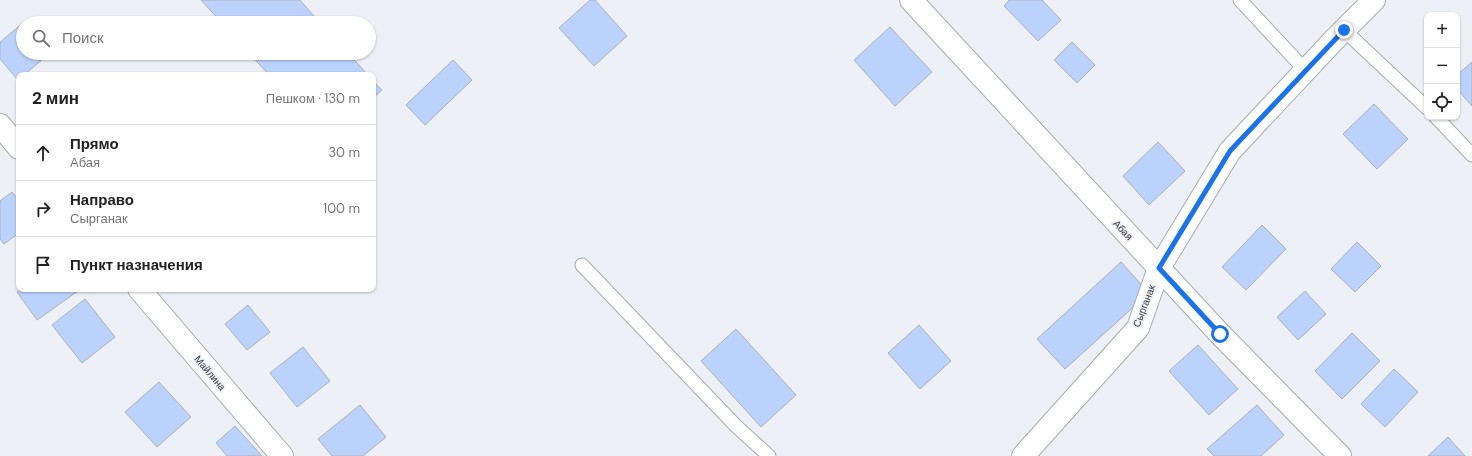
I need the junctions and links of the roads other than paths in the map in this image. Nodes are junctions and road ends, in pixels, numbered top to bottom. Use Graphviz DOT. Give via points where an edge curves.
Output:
graph roads {
  1 [pos="911,0"];
  2 [pos="1240,0"];
  3 [pos="1374,0"];
  4 [pos="1344,30"];
  5 [pos="1305,70"];
  6 [pos="1424,105"];
  7 [pos="1439,120"];
  8 [pos="0,125"];
  9 [pos="16,144"];
  10 [pos="1472,155"];
  11 [pos="582,265"];
  12 [pos="1159,268"];
  13 [pos="142,292"];
  14 [pos="282,456"];
  15 [pos="770,456"];
  16 [pos="1023,456"];
  17 [pos="1340,456"];
  1 -- 12 [label="street, Абая"];
  2 -- 5 [label="lane"];
  3 -- 4 [label="street, Сырганак"];
  4 -- 5 [label="street, Сырганак"];
  4 -- 6 [label="lane"];
  5 -- 12 [label="street, Сырганак" via="1230,151"];
  7 -- 10 [label="lane"];
  8 -- 9 [label="street"];
  11 -- 15 [label="lane" via="736,426"];
  12 -- 16 [label="street, Сырганак" via="1138,328"];
  12 -- 17 [label="street, Абая"];
  13 -- 14 [label="street, Майлина"];
}
